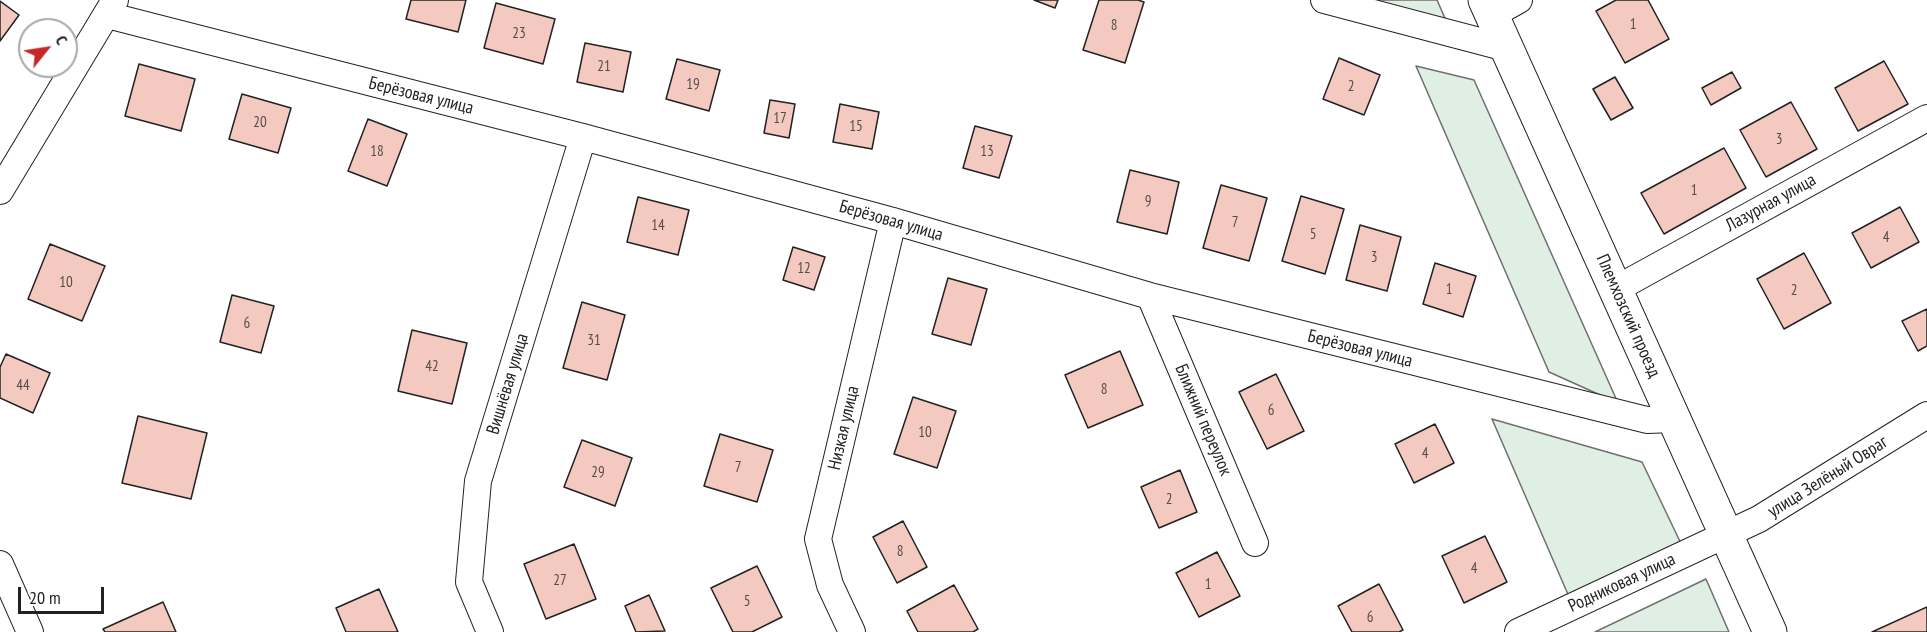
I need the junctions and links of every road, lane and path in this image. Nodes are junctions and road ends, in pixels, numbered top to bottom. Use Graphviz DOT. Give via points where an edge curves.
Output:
graph roads {
  1 [pos="1324,0"];
  2 [pos="1498,5"];
  3 [pos="111,8"];
  4 [pos="1506,48"];
  5 [pos="1927,118"];
  6 [pos="583,137"];
  7 [pos="0,191"];
  8 [pos="893,221"];
  9 [pos="1616,289"];
  10 [pos="1150,296"];
  11 [pos="1927,415"];
  12 [pos="1675,419"];
  13 [pos="1726,534"];
  14 [pos="1255,543"];
  15 [pos="0,564"];
  16 [pos="30,632"];
  17 [pos="490,632"];
  18 [pos="852,632"];
  19 [pos="1518,632"];
  20 [pos="1770,632"];
  1 -- 4 [label="street"];
  2 -- 4 [label="main road, Племхозский проезд"];
  3 -- 6 [label="street, Берёзовая улица"];
  3 -- 7 [label="street"];
  4 -- 9 [label="main road, Племхозский проезд"];
  5 -- 9 [label="street, Лазурная улица"];
  6 -- 8 [label="street, Берёзовая улица"];
  6 -- 17 [label="street, Вишнёвая улица" via="478,481 469,582"];
  8 -- 10 [label="street, Берёзовая улица"];
  8 -- 18 [label="street, Низкая улица" via="818,539 830,585"];
  9 -- 12 [label="main road, Племхозский проезд"];
  10 -- 12 [label="street, Берёзовая улица" via="1647,420"];
  10 -- 14 [label="street, Ближний переулок"];
  11 -- 13 [label="street, улица Зелёный Овраг" via="1776,509"];
  12 -- 13 [label="main road, Племхозский проезд"];
  13 -- 19 [label="street, Родниковая улица"];
  13 -- 20 [label="main road, Племхозский проезд"];
  15 -- 16 [label="street"];
}
